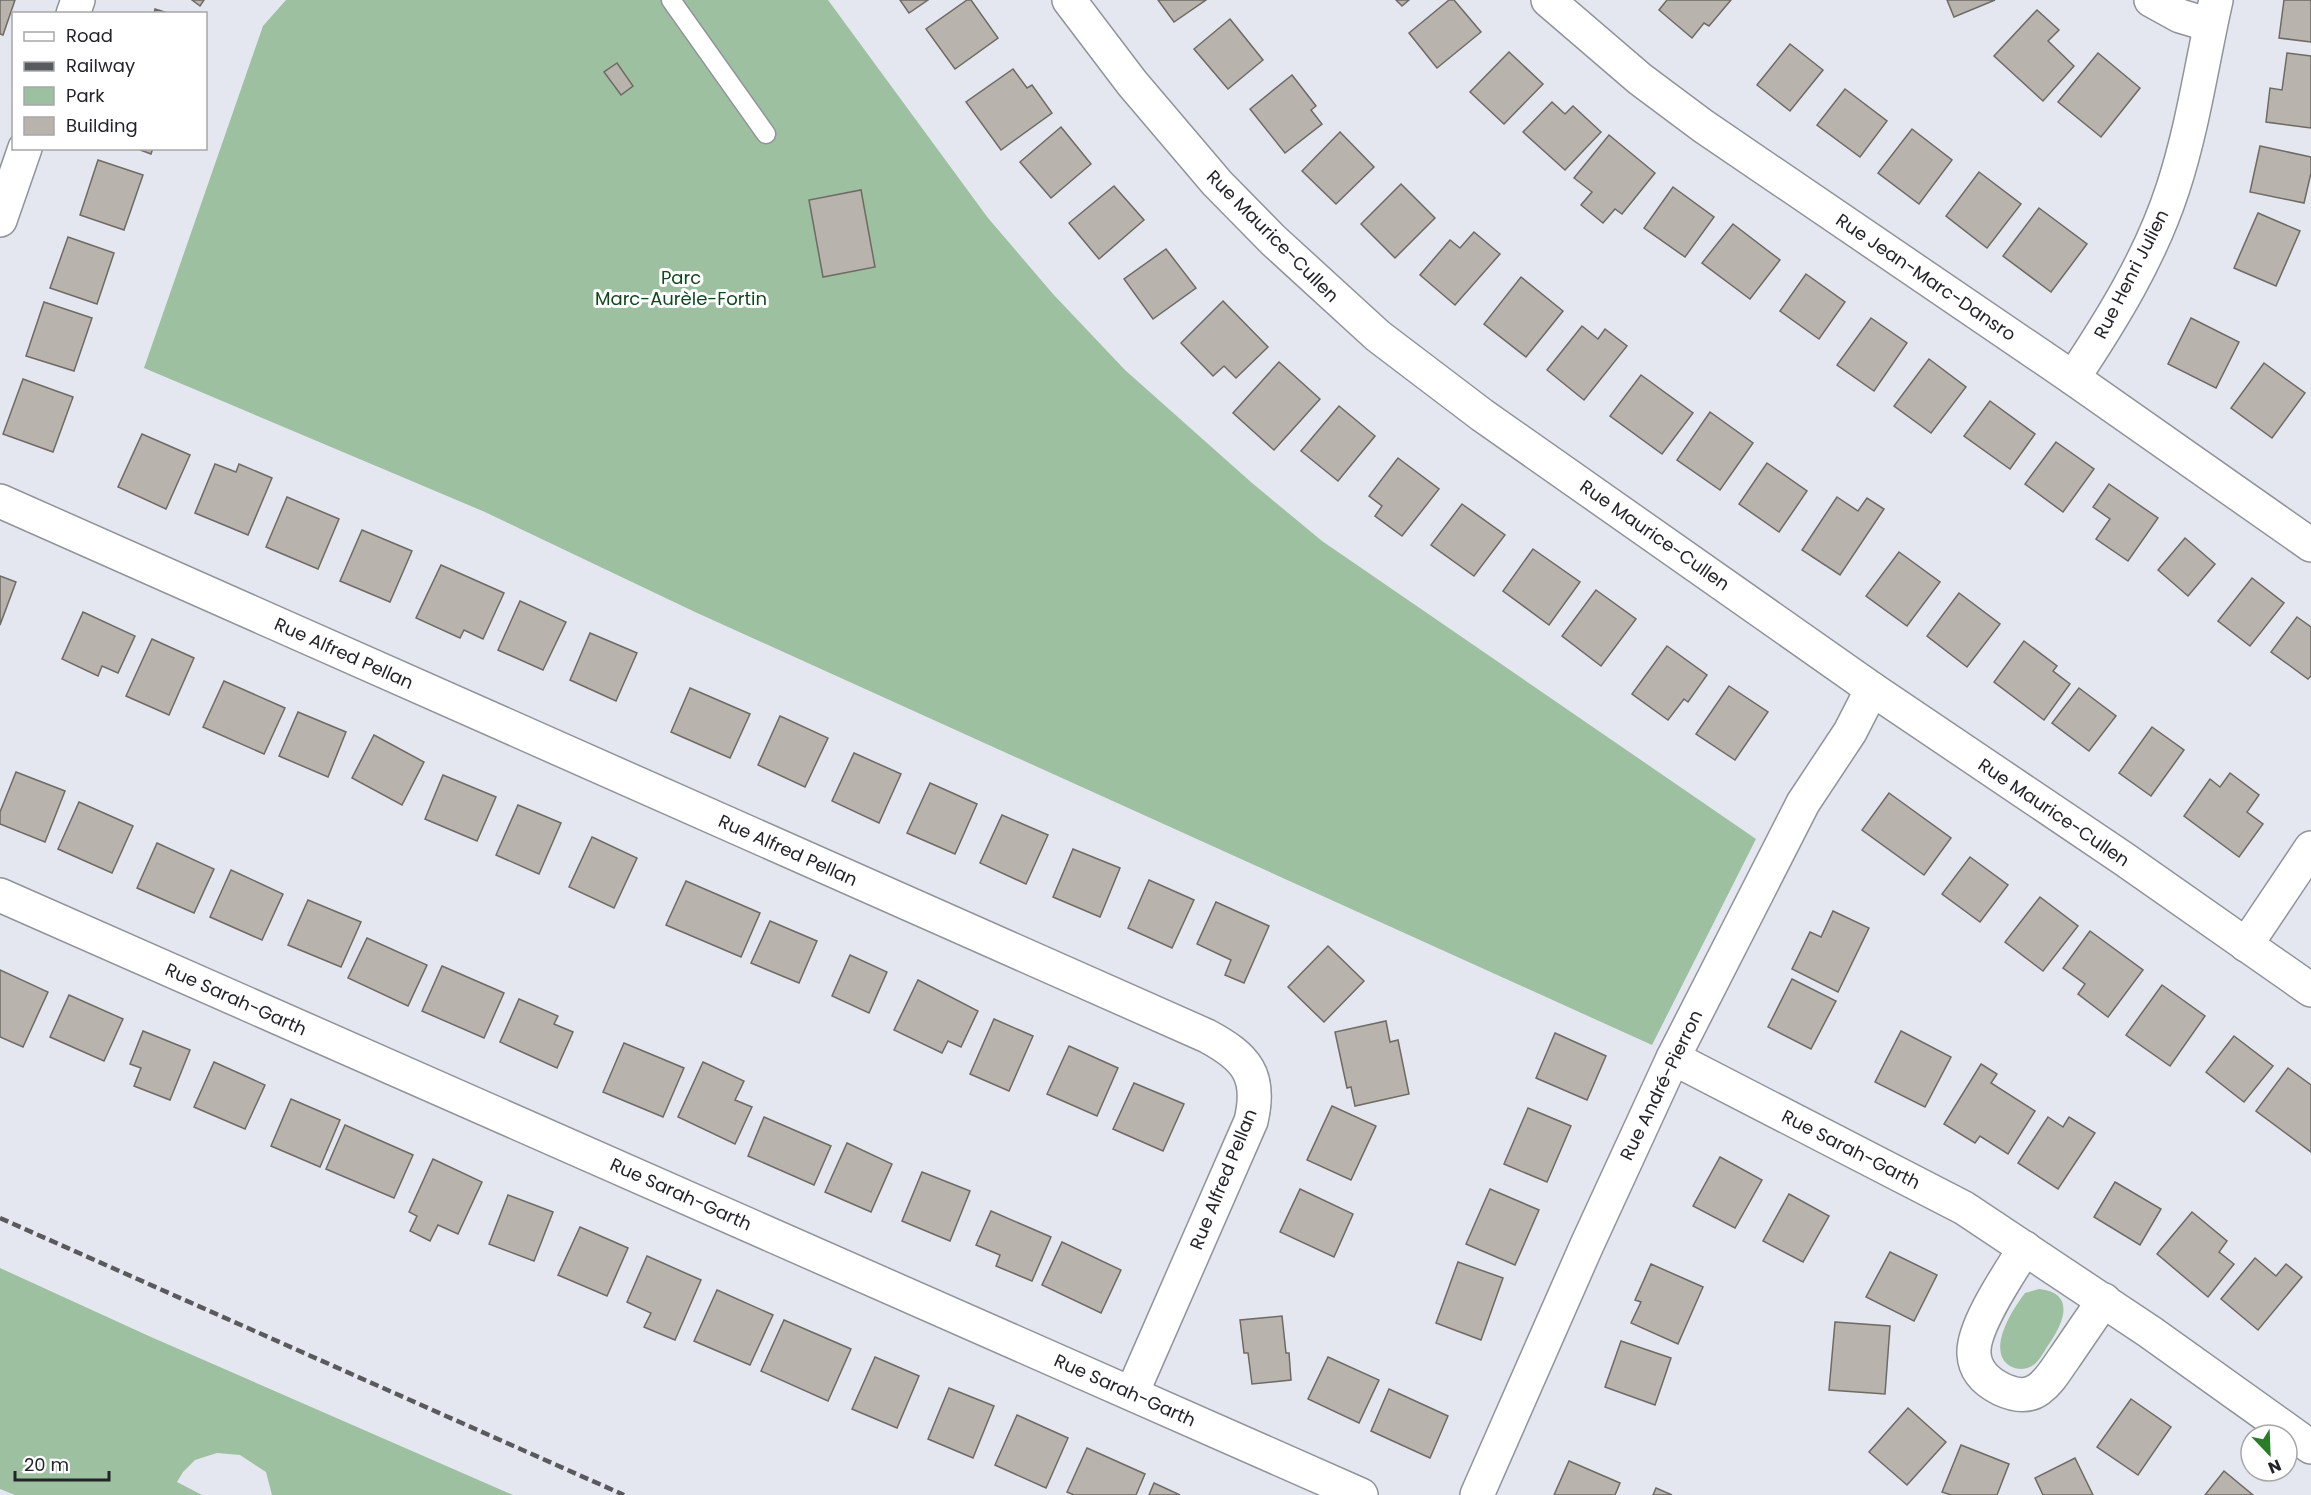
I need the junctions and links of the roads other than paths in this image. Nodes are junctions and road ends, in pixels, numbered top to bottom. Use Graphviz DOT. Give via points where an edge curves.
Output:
graph roads {
  1 [pos="671,0"];
  2 [pos="1069,0"];
  3 [pos="2151,0"];
  4 [pos="1564,5"];
  5 [pos="2213,13"];
  6 [pos="766,134"];
  7 [pos="25,150"];
  8 [pos="0,220"];
  9 [pos="2073,378"];
  10 [pos="0,501"];
  11 [pos="2311,545"];
  12 [pos="1872,689"];
  13 [pos="2311,848"];
  14 [pos="0,895"];
  15 [pos="2246,945"];
  16 [pos="2311,990"];
  17 [pos="1673,1058"];
  18 [pos="2025,1248"];
  19 [pos="2104,1300"];
  20 [pos="1132,1393"];
  21 [pos="2311,1447"];
  22 [pos="1361,1495"];
  23 [pos="1477,1495"];
  1 -- 6 [label="lane"];
  2 -- 12 [label="street, Rue Maurice-Cullen" via="1138,91 1217,183 1349,311 1482,415"];
  3 -- 5 [label="street, Rue Henri Julien" via="2180,16"];
  4 -- 9 [label="street, Rue Jean-Marc-Dansro" via="1640,79 1703,126"];
  5 -- 9 [label="street, Rue Henri Julien" via="2180,165 2165,212 2116,311"];
  7 -- 8 [label="street"];
  9 -- 11 [label="street, Rue Jean-Marc-Dansro"];
  10 -- 20 [label="street, Rue Alfred Pellan" via="1207,1036 1236,1054 1250,1071 1254,1084 1251,1121"];
  12 -- 15 [label="street, Rue Maurice-Cullen"];
  12 -- 17 [label="street, Rue André-Pierron" via="1850,732 1803,803"];
  13 -- 15 [label="street"];
  14 -- 20 [label="street, Rue Sarah-Garth"];
  15 -- 16 [label="street, Rue Maurice-Cullen"];
  17 -- 18 [label="street, Rue Sarah-Garth" via="1934,1192"];
  17 -- 23 [label="street, Rue André-Pierron"];
  18 -- 19 [label="street, Rue Sarah-Garth"];
  18 -- 19 [label="street" via="1993,1302 1975,1343 1975,1362 1990,1383 2016,1395 2038,1390"];
  19 -- 21 [label="street, Rue Sarah-Garth"];
  20 -- 22 [label="street, Rue Sarah-Garth"];
}
